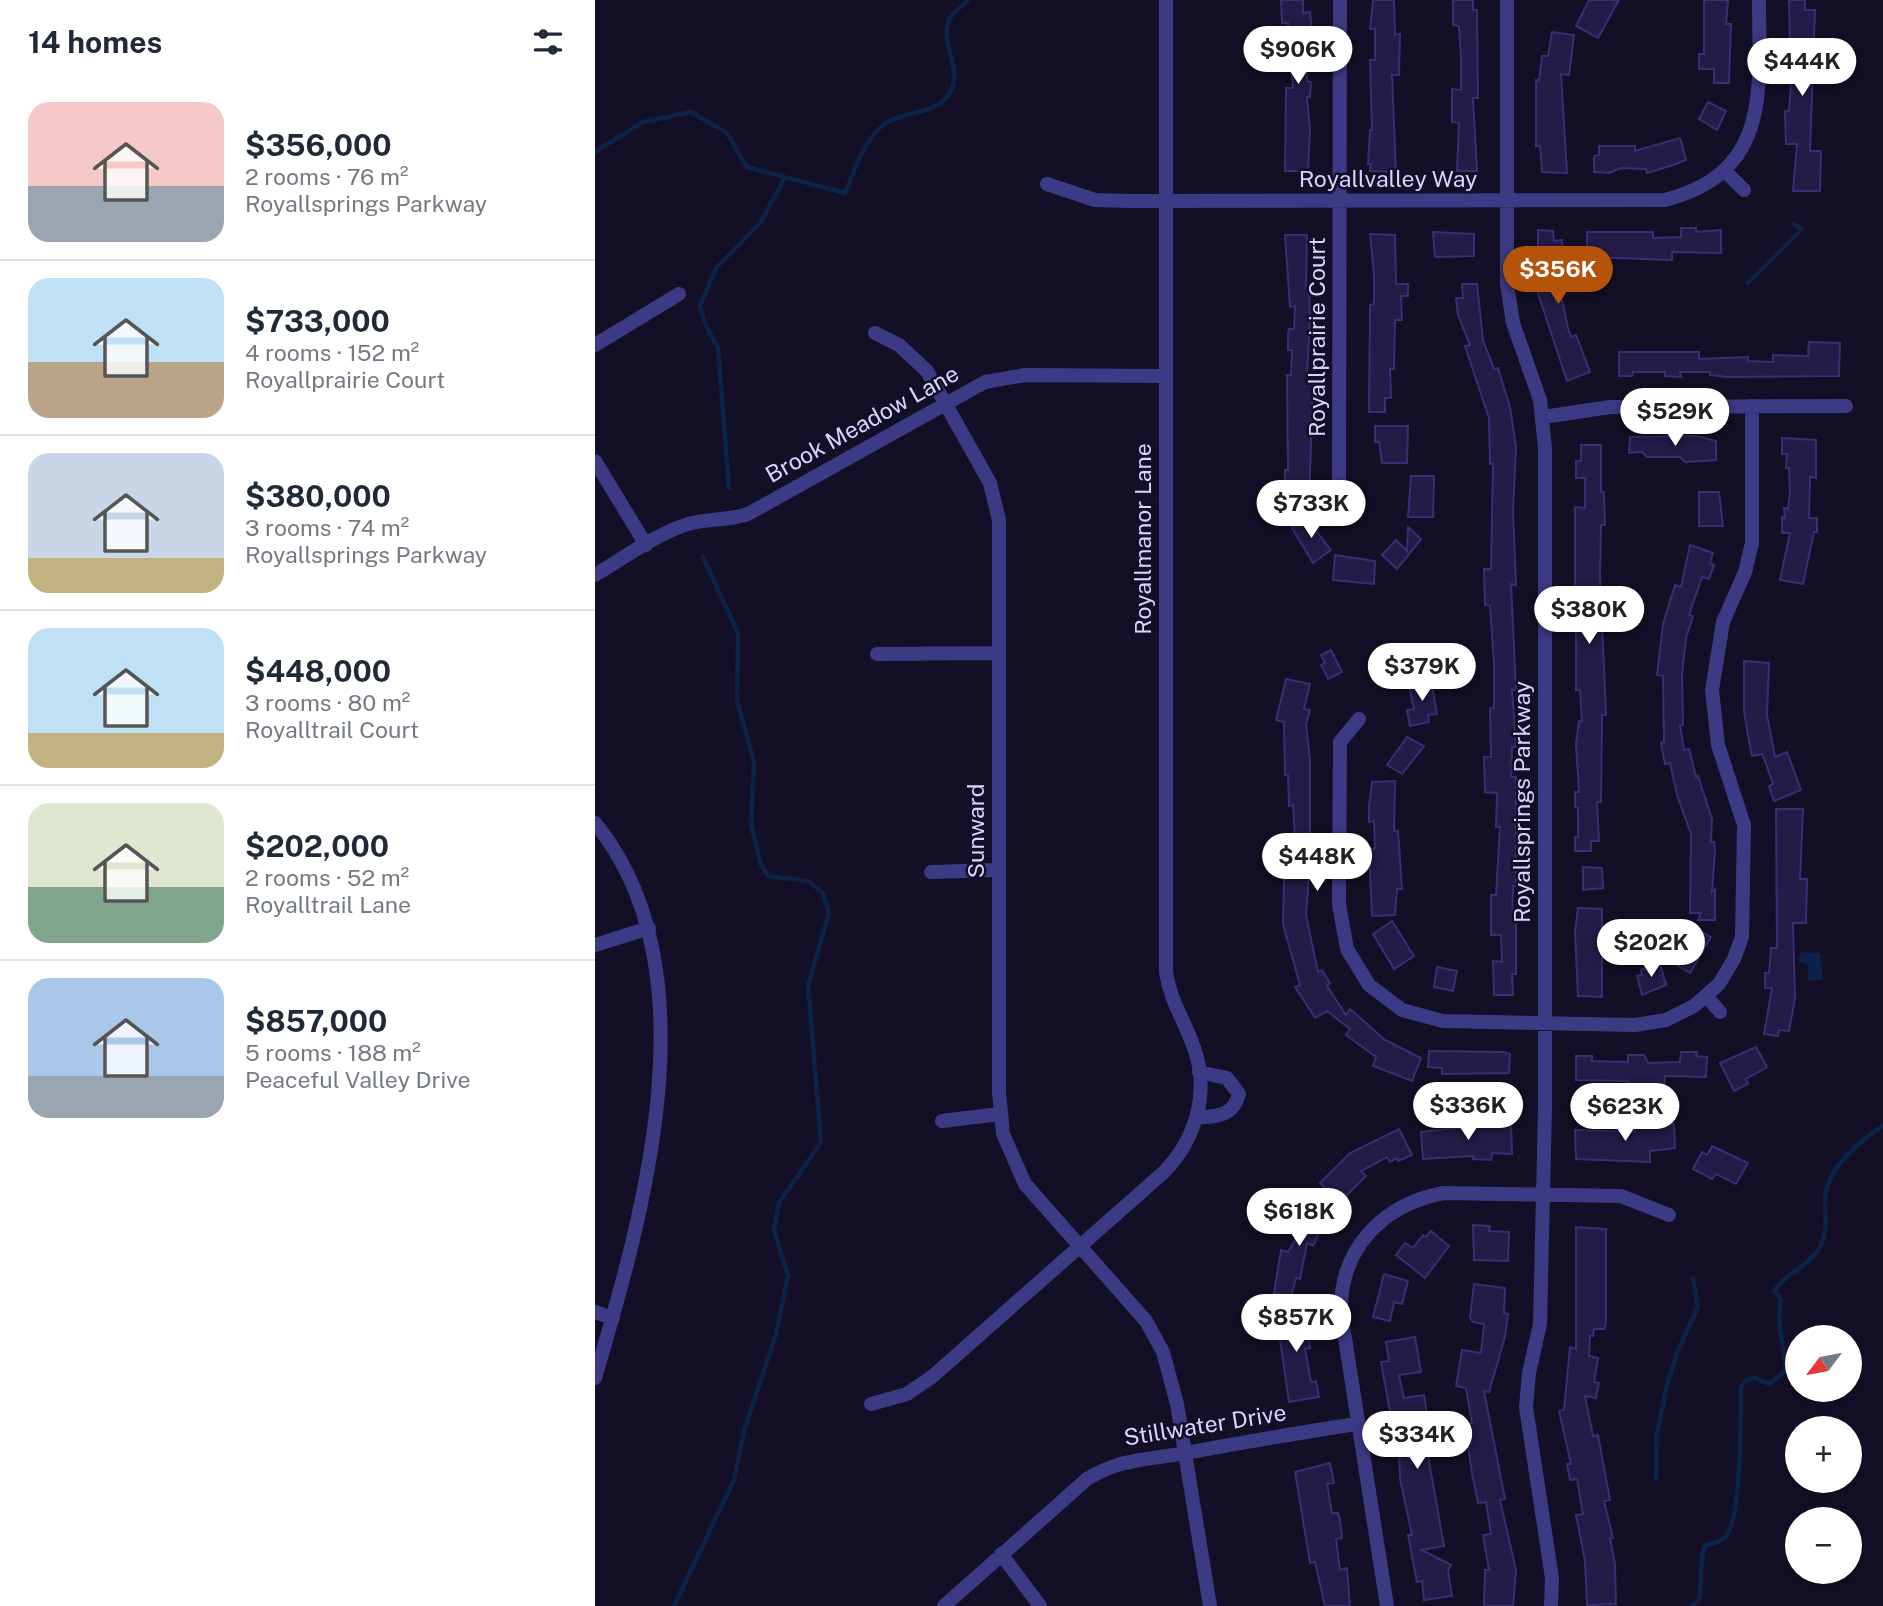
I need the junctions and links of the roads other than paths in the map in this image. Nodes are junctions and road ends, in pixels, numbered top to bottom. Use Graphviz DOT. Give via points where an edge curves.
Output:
graph roads {
  1 [pos="1166,0"];
  2 [pos="1340,0"];
  3 [pos="1507,0"];
  4 [pos="1759,0"];
  5 [pos="1724,170"];
  6 [pos="1047,184"];
  7 [pos="1744,190"];
  8 [pos="1166,202"];
  9 [pos="1341,202"];
  10 [pos="1508,202"];
  11 [pos="679,295"];
  12 [pos="875,332"];
  13 [pos="595,345"];
  14 [pos="1166,376"];
  15 [pos="945,403"];
  16 [pos="1752,406"];
  17 [pos="1846,406"];
  18 [pos="1543,417"];
  19 [pos="595,461"];
  20 [pos="1357,508"];
  21 [pos="646,544"];
  22 [pos="595,575"];
  23 [pos="999,653"];
  24 [pos="877,654"];
  25 [pos="1359,719"];
  26 [pos="595,823"];
  27 [pos="998,870"];
  28 [pos="931,872"];
  29 [pos="649,928"];
  30 [pos="595,945"];
  31 [pos="1706,996"];
  32 [pos="1720,1012"];
  33 [pos="1545,1024"];
  34 [pos="1199,1072"];
  35 [pos="1000,1114"];
  36 [pos="1197,1118"];
  37 [pos="942,1121"];
  38 [pos="1542,1194"];
  39 [pos="1669,1215"];
  40 [pos="1078,1247"];
  41 [pos="595,1312"];
  42 [pos="613,1318"];
  43 [pos="595,1378"];
  44 [pos="871,1404"];
  45 [pos="1357,1424"];
  46 [pos="1186,1453"];
  47 [pos="1001,1554"];
  48 [pos="944,1606"];
  49 [pos="1040,1606"];
  50 [pos="1210,1606"];
  51 [pos="1387,1606"];
  52 [pos="1551,1606"];
  1 -- 8 [label="street, Royallmanor Lane"];
  2 -- 9 [label="street, Royallprairie Court"];
  3 -- 10 [label="street, Royallsprings Parkway"];
  4 -- 5 [label="street, Royallvalley Way" via="1755,120 1746,143"];
  5 -- 7 [label="street"];
  5 -- 10 [label="street, Royallvalley Way" via="1700,188 1661,201"];
  6 -- 8 [label="street, Royallvalley Way" via="1095,201"];
  8 -- 9 [label="street, Royallvalley Way"];
  8 -- 14 [label="street, Royallmanor Lane"];
  9 -- 10 [label="street, Royallvalley Way"];
  9 -- 20 [label="street, Royallprairie Court" via="1339,487"];
  10 -- 18 [label="street, Royallsprings Parkway" via="1510,311"];
  11 -- 13 [label="street"];
  12 -- 15 [label="street, Sunward" via="915,358"];
  14 -- 15 [label="street, Brook Meadow Lane" via="1004,376"];
  14 -- 34 [label="street, Royallmanor Lane" via="1166,972"];
  15 -- 21 [label="street, Brook Meadow Lane" via="748,514 688,524"];
  15 -- 23 [label="street, Sunward" via="996,500"];
  16 -- 17 [label="street"];
  16 -- 18 [label="street" via="1610,407"];
  16 -- 31 [label="street" via="1752,543 1723,622 1712,691 1718,745 1744,825 1744,924 1734,960"];
  18 -- 33 [label="street, Royallsprings Parkway"];
  19 -- 21 [label="street"];
  21 -- 22 [label="street, Brook Meadow Lane"];
  23 -- 24 [label="street"];
  23 -- 27 [label="street, Sunward"];
  25 -- 33 [label="street" via="1340,742 1340,915 1357,968 1379,995 1419,1016"];
  26 -- 29 [label="street" via="625,869"];
  27 -- 28 [label="street"];
  27 -- 35 [label="street, Sunward"];
  29 -- 30 [label="street"];
  29 -- 42 [label="street" via="663,1034 657,1108"];
  31 -- 32 [label="street"];
  31 -- 33 [label="street" via="1685,1012 1657,1022"];
  33 -- 38 [label="street, Royallsprings Parkway"];
  34 -- 36 [label="street, Royallmanor Lane"];
  34 -- 36 [label="street" via="1227,1078 1239,1094 1230,1111"];
  35 -- 37 [label="street"];
  35 -- 40 [label="street, Sunward" via="1008,1152 1024,1184"];
  36 -- 40 [label="street, Royallmanor Lane" via="1171,1164"];
  38 -- 39 [label="street" via="1621,1196"];
  38 -- 45 [label="street" via="1463,1192 1425,1197 1389,1214 1369,1232 1347,1266 1341,1299"];
  38 -- 52 [label="street, Royallsprings Parkway" via="1540,1322 1527,1383 1526,1413 1552,1578"];
  40 -- 44 [label="street, Royallmanor Lane" via="919,1388"];
  40 -- 46 [label="street, Sunward" via="1155,1336 1177,1404"];
  41 -- 42 [label="street"];
  42 -- 43 [label="street"];
  45 -- 46 [label="street, Stillwater Drive"];
  45 -- 51 [label="street"];
  46 -- 47 [label="street, Stillwater Drive" via="1123,1460 1103,1469"];
  46 -- 50 [label="street, Sunward"];
  47 -- 48 [label="street, Stillwater Drive"];
  47 -- 49 [label="street"];
}
